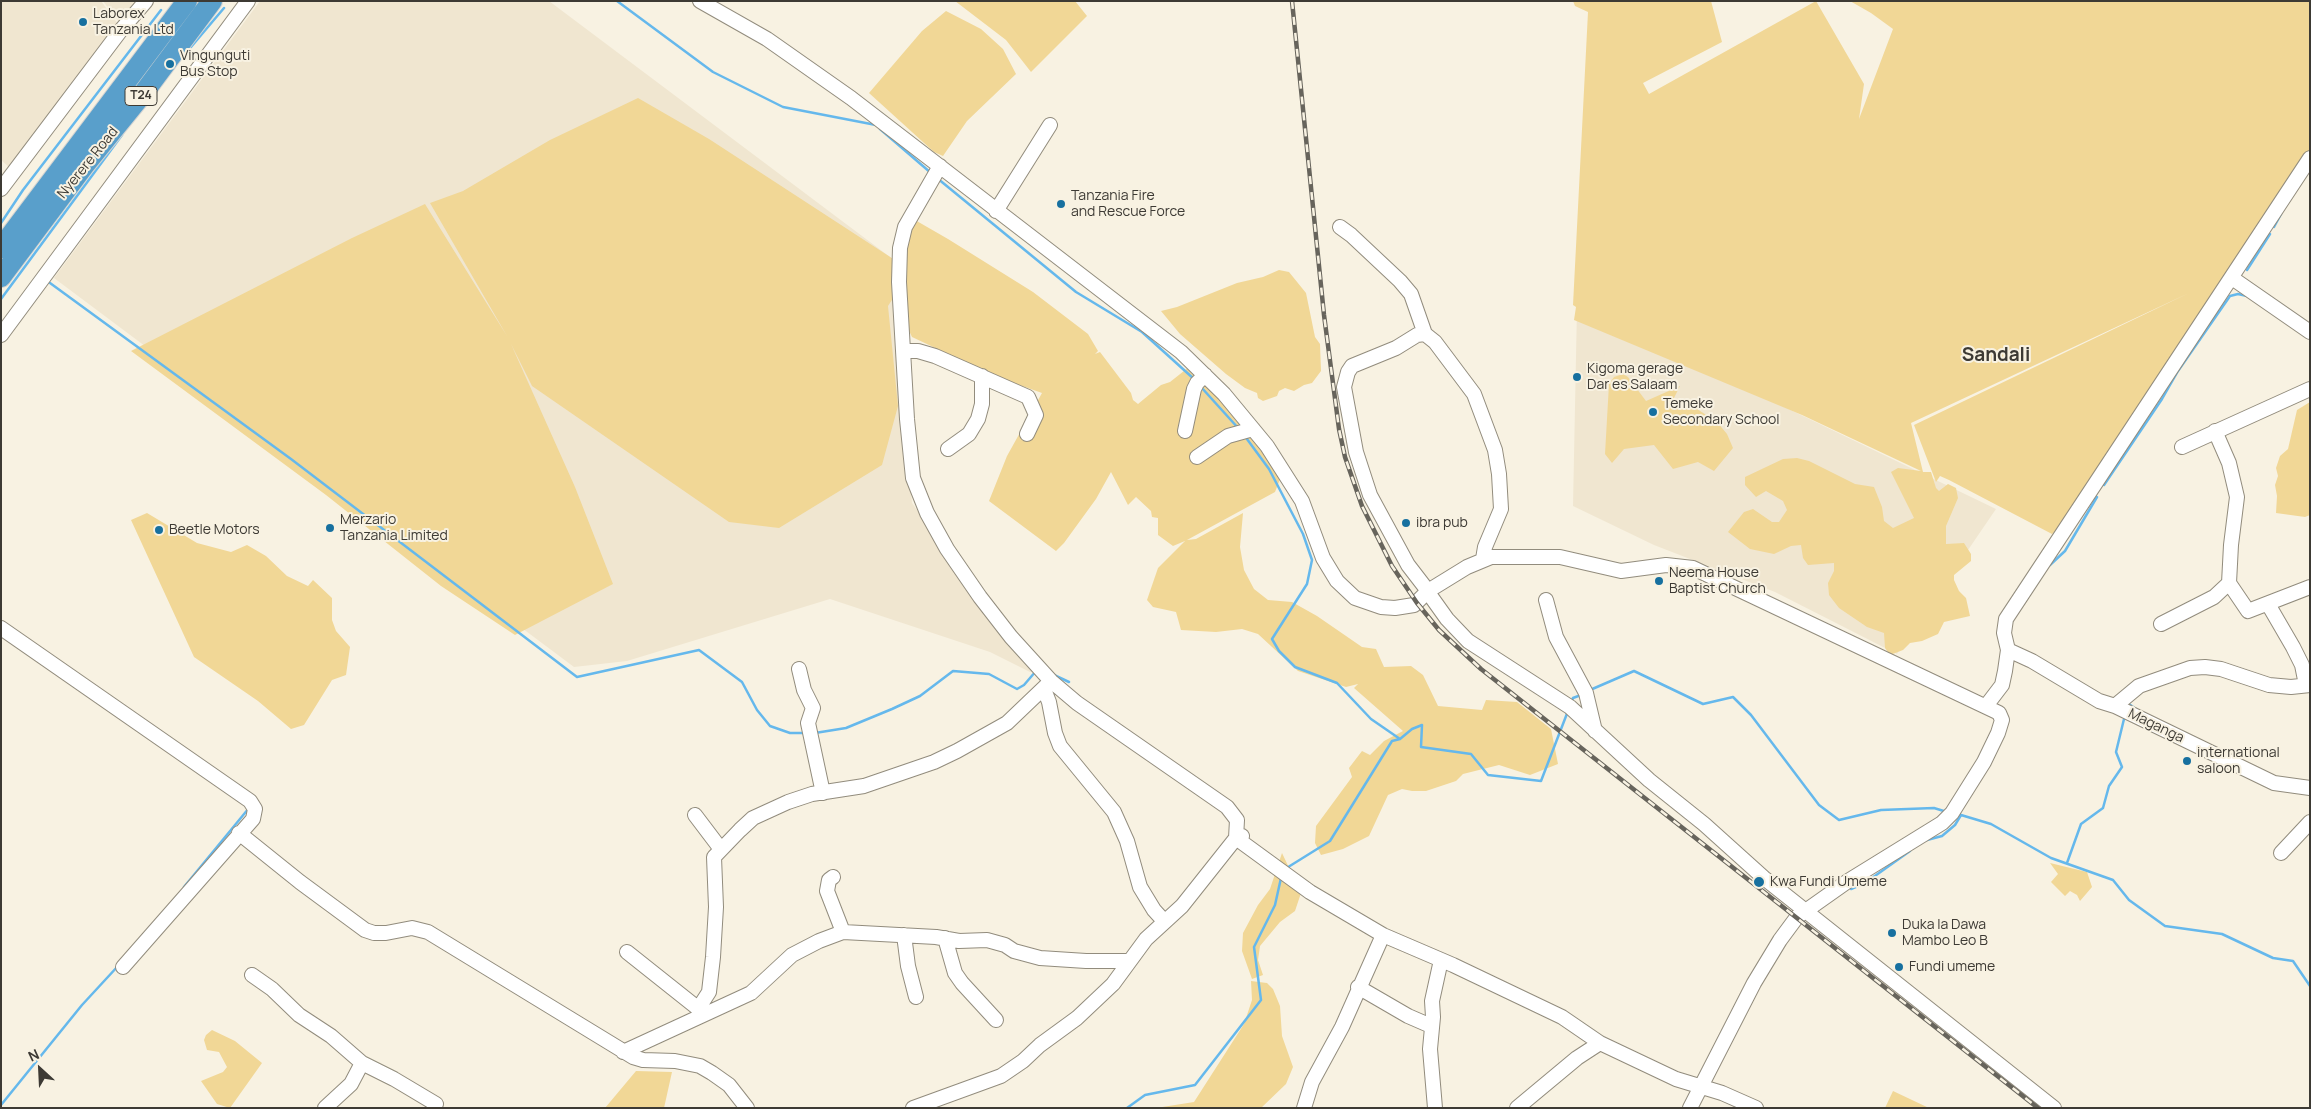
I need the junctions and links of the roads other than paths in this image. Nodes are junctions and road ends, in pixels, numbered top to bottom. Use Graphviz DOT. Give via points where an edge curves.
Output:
graph roads {
  1 [pos="146,1"];
  2 [pos="187,1"];
  3 [pos="212,1"];
  4 [pos="248,1"];
  5 [pos="700,1"];
  6 [pos="1050,124"];
  7 [pos="2310,158"];
  8 [pos="940,166"];
  9 [pos="1,188"];
  10 [pos="996,211"];
  11 [pos="1340,227"];
  12 [pos="1,248"];
  13 [pos="1,277"];
  14 [pos="2232,278"];
  15 [pos="2310,332"];
  16 [pos="1424,334"];
  17 [pos="1,335"];
  18 [pos="903,351"];
  19 [pos="1205,375"];
  20 [pos="982,376"];
  21 [pos="2310,389"];
  22 [pos="1253,429"];
  23 [pos="1185,431"];
  24 [pos="2215,431"];
  25 [pos="1027,434"];
  26 [pos="2182,446"];
  27 [pos="948,449"];
  28 [pos="1197,457"];
  29 [pos="1483,559"];
  30 [pos="2228,582"];
  31 [pos="2310,587"];
  32 [pos="1428,591"];
  33 [pos="1546,600"];
  34 [pos="2268,604"];
  35 [pos="2161,624"];
  36 [pos="1,628"];
  37 [pos="2008,650"];
  38 [pos="800,669"];
  39 [pos="1048,685"];
  40 [pos="2308,685"];
  41 [pos="1986,706"];
  42 [pos="2114,706"];
  43 [pos="1595,731"];
  44 [pos="2308,791"];
  45 [pos="823,793"];
  46 [pos="695,815"];
  47 [pos="2310,822"];
  48 [pos="239,833"];
  49 [pos="1239,837"];
  50 [pos="720,848"];
  51 [pos="2281,853"];
  52 [pos="833,877"];
  53 [pos="1804,910"];
  54 [pos="1164,921"];
  55 [pos="843,932"];
  56 [pos="1383,935"];
  57 [pos="904,936"];
  58 [pos="945,938"];
  59 [pos="626,952"];
  60 [pos="1441,960"];
  61 [pos="1129,961"];
  62 [pos="123,967"];
  63 [pos="252,975"];
  64 [pos="1358,987"];
  65 [pos="916,997"];
  66 [pos="702,1012"];
  67 [pos="996,1020"];
  68 [pos="1431,1026"];
  69 [pos="1600,1043"];
  70 [pos="622,1052"];
  71 [pos="362,1063"];
  72 [pos="1701,1088"];
  73 [pos="436,1104"];
  74 [pos="325,1108"];
  75 [pos="747,1108"];
  76 [pos="913,1108"];
  77 [pos="1304,1108"];
  78 [pos="1435,1108"];
  79 [pos="1517,1108"];
  80 [pos="1690,1108"];
  81 [pos="1756,1108"];
  82 [pos="2054,1108"];
  1 -- 9 [label="street"];
  2 -- 12 [label="highway, Nyerere Road / T24"];
  3 -- 13 [label="highway, Nyerere Road / T24"];
  4 -- 17 [label="street"];
  5 -- 8 [label="street" via="767,39"];
  6 -- 10 [label="street"];
  7 -- 14 [label="street"];
  8 -- 10 [label="street"];
  8 -- 18 [label="street" via="906,227 900,248"];
  10 -- 19 [label="street" via="1158,333"];
  11 -- 16 [label="street" via="1406,288"];
  14 -- 15 [label="street"];
  14 -- 37 [label="street" via="2006,619 2004,633"];
  16 -- 29 [label="street" via="1447,356 1474,394 1495,450 1502,509"];
  16 -- 32 [label="street" via="1352,366 1344,388 1356,452 1370,495 1408,564"];
  18 -- 20 [label="street" via="935,356"];
  18 -- 39 [label="street" via="906,419 917,492 947,549"];
  19 -- 22 [label="street"];
  19 -- 23 [label="street" via="1194,390"];
  20 -- 25 [label="street" via="1028,397 1036,415"];
  20 -- 27 [label="street" via="982,404 978,419 969,434"];
  21 -- 24 [label="street"];
  22 -- 28 [label="street" via="1228,436"];
  22 -- 32 [label="street" via="1268,446 1302,501 1323,558 1336,581 1355,598 1381,607 1414,605"];
  24 -- 26 [label="street"];
  24 -- 30 [label="street" via="2229,463 2237,497"];
  29 -- 32 [label="street"];
  29 -- 41 [label="street" via="1501,556 1560,557 1621,571 1666,565 1693,568"];
  30 -- 34 [label="street" via="2248,611"];
  30 -- 35 [label="street" via="2214,597"];
  31 -- 34 [label="street"];
  32 -- 43 [label="street" via="1447,619 1468,641 1565,704"];
  33 -- 43 [label="street" via="1556,637 1586,692"];
  34 -- 40 [label="street" via="2302,665"];
  36 -- 48 [label="street" via="250,801 255,809 253,819"];
  37 -- 41 [label="street" via="2002,685"];
  37 -- 42 [label="street, Maganga"];
  38 -- 45 [label="street" via="804,690 813,708 808,719"];
  39 -- 45 [label="street" via="1007,723 949,755 864,786"];
  39 -- 49 [label="street" via="1227,807 1237,820"];
  39 -- 54 [label="street" via="1060,746 1114,812 1127,841 1140,887"];
  40 -- 42 [label="street" via="2269,685 2205,666 2139,686"];
  41 -- 53 [label="street" via="1999,713 2002,720 1984,762 1952,813 1919,839"];
  42 -- 44 [label="street, Maganga" via="2274,783"];
  43 -- 53 [label="street"];
  45 -- 50 [label="street" via="788,802 757,816"];
  46 -- 50 [label="street"];
  47 -- 51 [label="street"];
  48 -- 62 [label="street"];
  48 -- 70 [label="street" via="365,930 386,933 412,928 428,932"];
  49 -- 54 [label="street" via="1182,906"];
  49 -- 56 [label="street" via="1310,892"];
  50 -- 66 [label="street" via="714,857 716,907 709,992"];
  52 -- 55 [label="street" via="827,891"];
  53 -- 72 [label="street" via="1780,940 1754,983"];
  53 -- 82 [label="street"];
  54 -- 61 [label="street"];
  55 -- 57 [label="street"];
  55 -- 66 [label="street" via="792,955 751,993"];
  56 -- 60 [label="street"];
  56 -- 64 [label="street"];
  57 -- 58 [label="street"];
  57 -- 65 [label="street"];
  58 -- 61 [label="street" via="994,941 1040,958"];
  58 -- 67 [label="street" via="955,973"];
  59 -- 66 [label="street"];
  60 -- 68 [label="street" via="1432,1001"];
  60 -- 69 [label="street" via="1562,1017"];
  61 -- 76 [label="street" via="1099,998 1001,1076"];
  63 -- 71 [label="street"];
  64 -- 68 [label="street"];
  64 -- 77 [label="street" via="1342,1027 1312,1082"];
  66 -- 70 [label="street"];
  68 -- 78 [label="street" via="1430,1072"];
  69 -- 72 [label="street"];
  69 -- 79 [label="street"];
  70 -- 75 [label="street" via="643,1060 700,1066 728,1085"];
  71 -- 73 [label="street"];
  71 -- 74 [label="street" via="351,1084"];
  72 -- 80 [label="street"];
  72 -- 81 [label="street"];
}
